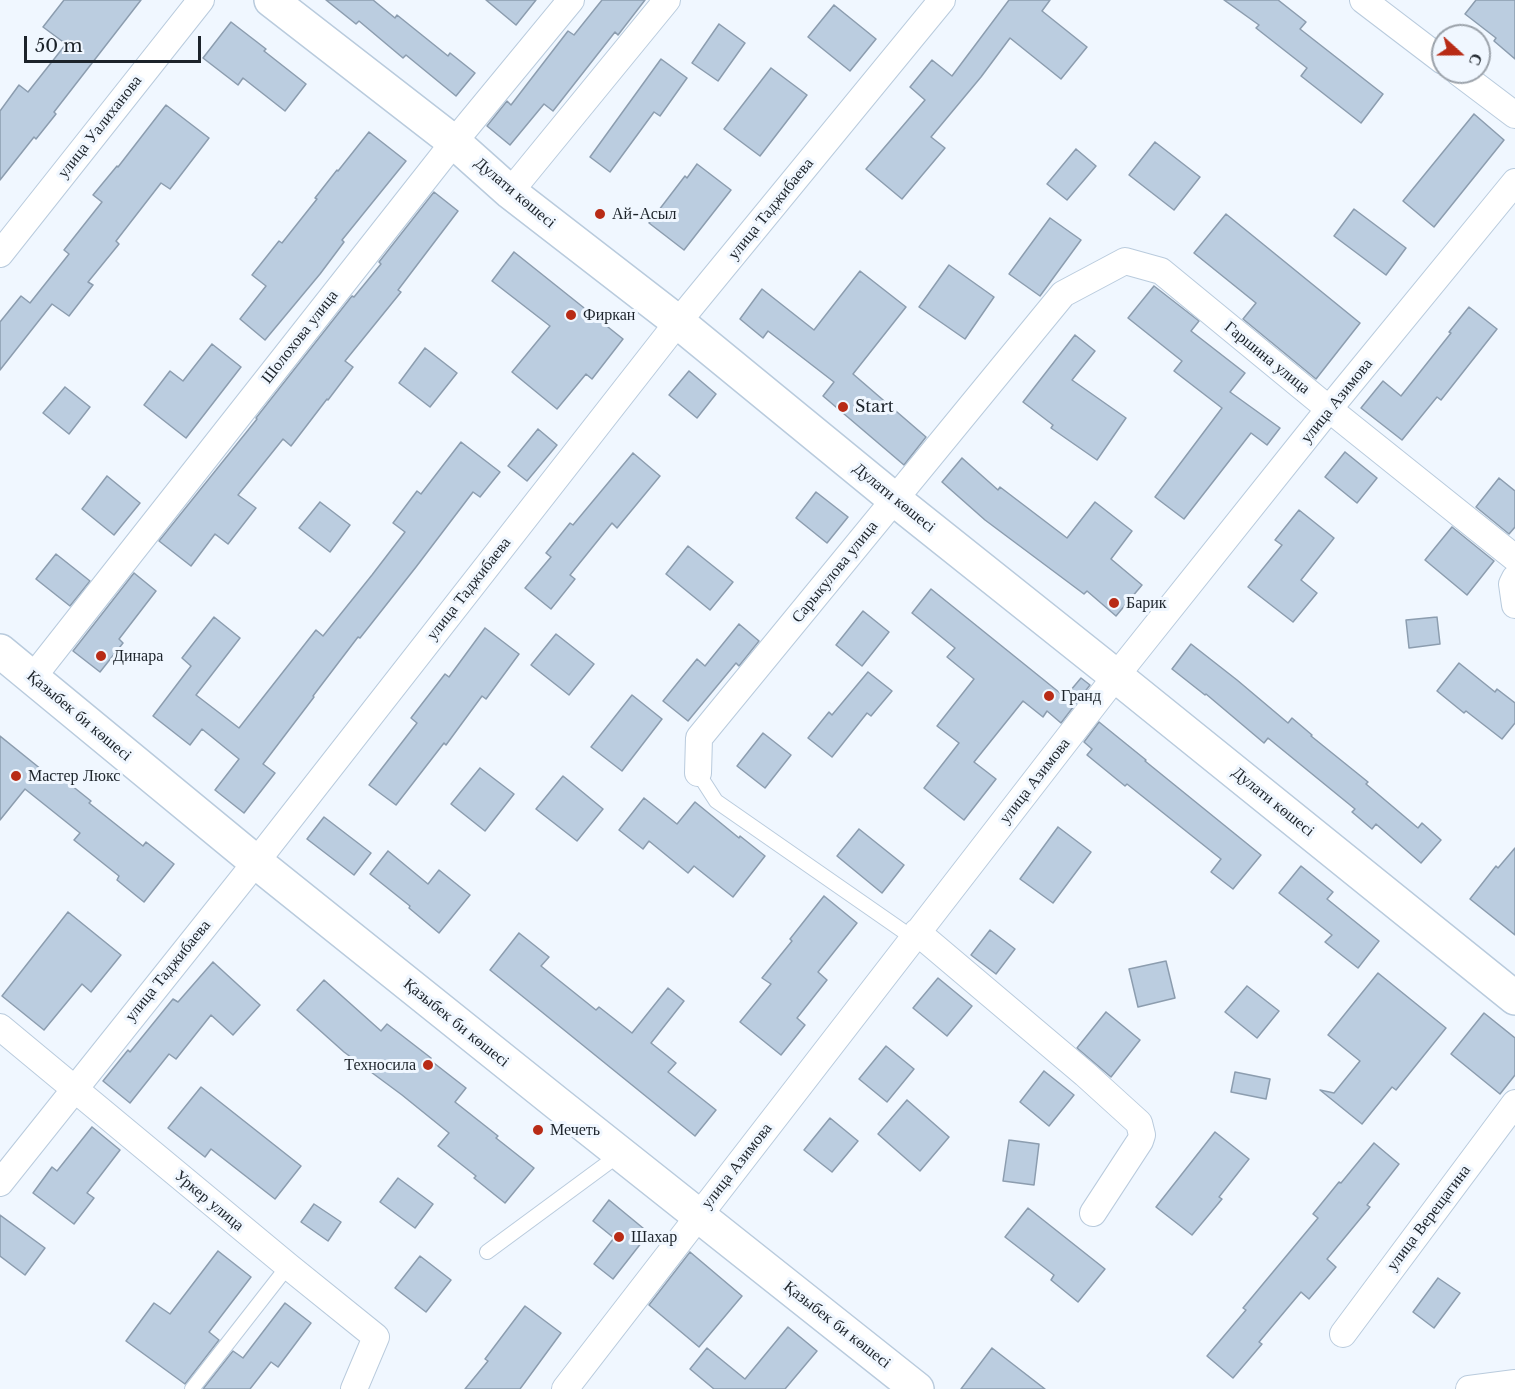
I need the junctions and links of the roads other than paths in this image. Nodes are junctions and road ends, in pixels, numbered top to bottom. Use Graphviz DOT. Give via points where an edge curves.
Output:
graph roads {
  1 [pos="201,0"];
  2 [pos="271,0"];
  3 [pos="571,0"];
  4 [pos="667,0"];
  5 [pos="942,0"];
  6 [pos="1363,0"];
  7 [pos="1431,51"];
  8 [pos="1474,84"];
  9 [pos="1515,115"];
  10 [pos="454,142"];
  11 [pos="1515,182"];
  12 [pos="510,192"];
  13 [pos="0,254"];
  14 [pos="1125,261"];
  15 [pos="678,322"];
  16 [pos="1329,409"];
  17 [pos="894,499"];
  18 [pos="1515,558"];
  19 [pos="1515,578"];
  20 [pos="1515,604"];
  21 [pos="0,651"];
  22 [pos="1116,676"];
  23 [pos="33,677"];
  24 [pos="698,773"];
  25 [pos="256,862"];
  26 [pos="915,935"];
  27 [pos="1515,998"];
  28 [pos="0,1027"];
  29 [pos="74,1089"];
  30 [pos="1515,1103"];
  31 [pos="620,1154"];
  32 [pos="0,1183"];
  33 [pos="1093,1213"];
  34 [pos="699,1216"];
  35 [pos="487,1252"];
  36 [pos="288,1266"];
  37 [pos="1343,1334"];
  38 [pos="1515,1383"];
  39 [pos="192,1389"];
  40 [pos="354,1389"];
  41 [pos="565,1389"];
  42 [pos="917,1389"];
  43 [pos="1469,1389"];
  1 -- 13 [label="street, улица Уалиханова"];
  2 -- 10 [label="main road, Дулати көшесі"];
  3 -- 10 [label="street, Шолохова улица"];
  4 -- 12 [label="street"];
  5 -- 15 [label="street, улица Таджибаева"];
  6 -- 7 [label="street"];
  8 -- 9 [label="street"];
  10 -- 12 [label="main road, Дулати көшесі"];
  10 -- 23 [label="street, Шолохова улица"];
  11 -- 16 [label="street, улица Азимова"];
  12 -- 15 [label="main road, Дулати көшесі"];
  14 -- 16 [label="street, Гаршина улица" via="1161,272"];
  14 -- 17 [label="street, Сарыкулова улица" via="1063,294"];
  15 -- 17 [label="main road, Дулати көшесі"];
  15 -- 25 [label="street, улица Таджибаева"];
  16 -- 18 [label="street, Гаршина улица"];
  16 -- 22 [label="street, улица Азимова"];
  17 -- 22 [label="main road, Дулати көшесі"];
  17 -- 24 [label="street, Сарыкулова улица" via="699,738"];
  19 -- 20 [label="street"];
  21 -- 23 [label="main road, Қазыбек би көшесі"];
  22 -- 26 [label="street, улица Азимова"];
  22 -- 27 [label="main road, Дулати көшесі"];
  23 -- 25 [label="main road, Қазыбек би көшесі"];
  24 -- 26 [label="lane" via="716,801"];
  25 -- 29 [label="street, улица Таджибаева"];
  25 -- 31 [label="main road, Қазыбек би көшесі"];
  26 -- 33 [label="street" via="1139,1123 1140,1141"];
  26 -- 34 [label="street, улица Азимова"];
  28 -- 29 [label="street, Уркер улица"];
  29 -- 32 [label="street, улица Таджибаева"];
  29 -- 36 [label="street, Уркер улица"];
  30 -- 37 [label="street, улица Верещагина"];
  31 -- 34 [label="main road, Қазыбек би көшесі"];
  31 -- 35 [label="lane"];
  34 -- 41 [label="street, улица Азимова"];
  34 -- 42 [label="main road, Қазыбек би көшесі"];
  36 -- 39 [label="lane"];
  36 -- 40 [label="street, Уркер улица" via="376,1337"];
  38 -- 43 [label="street"];
}
